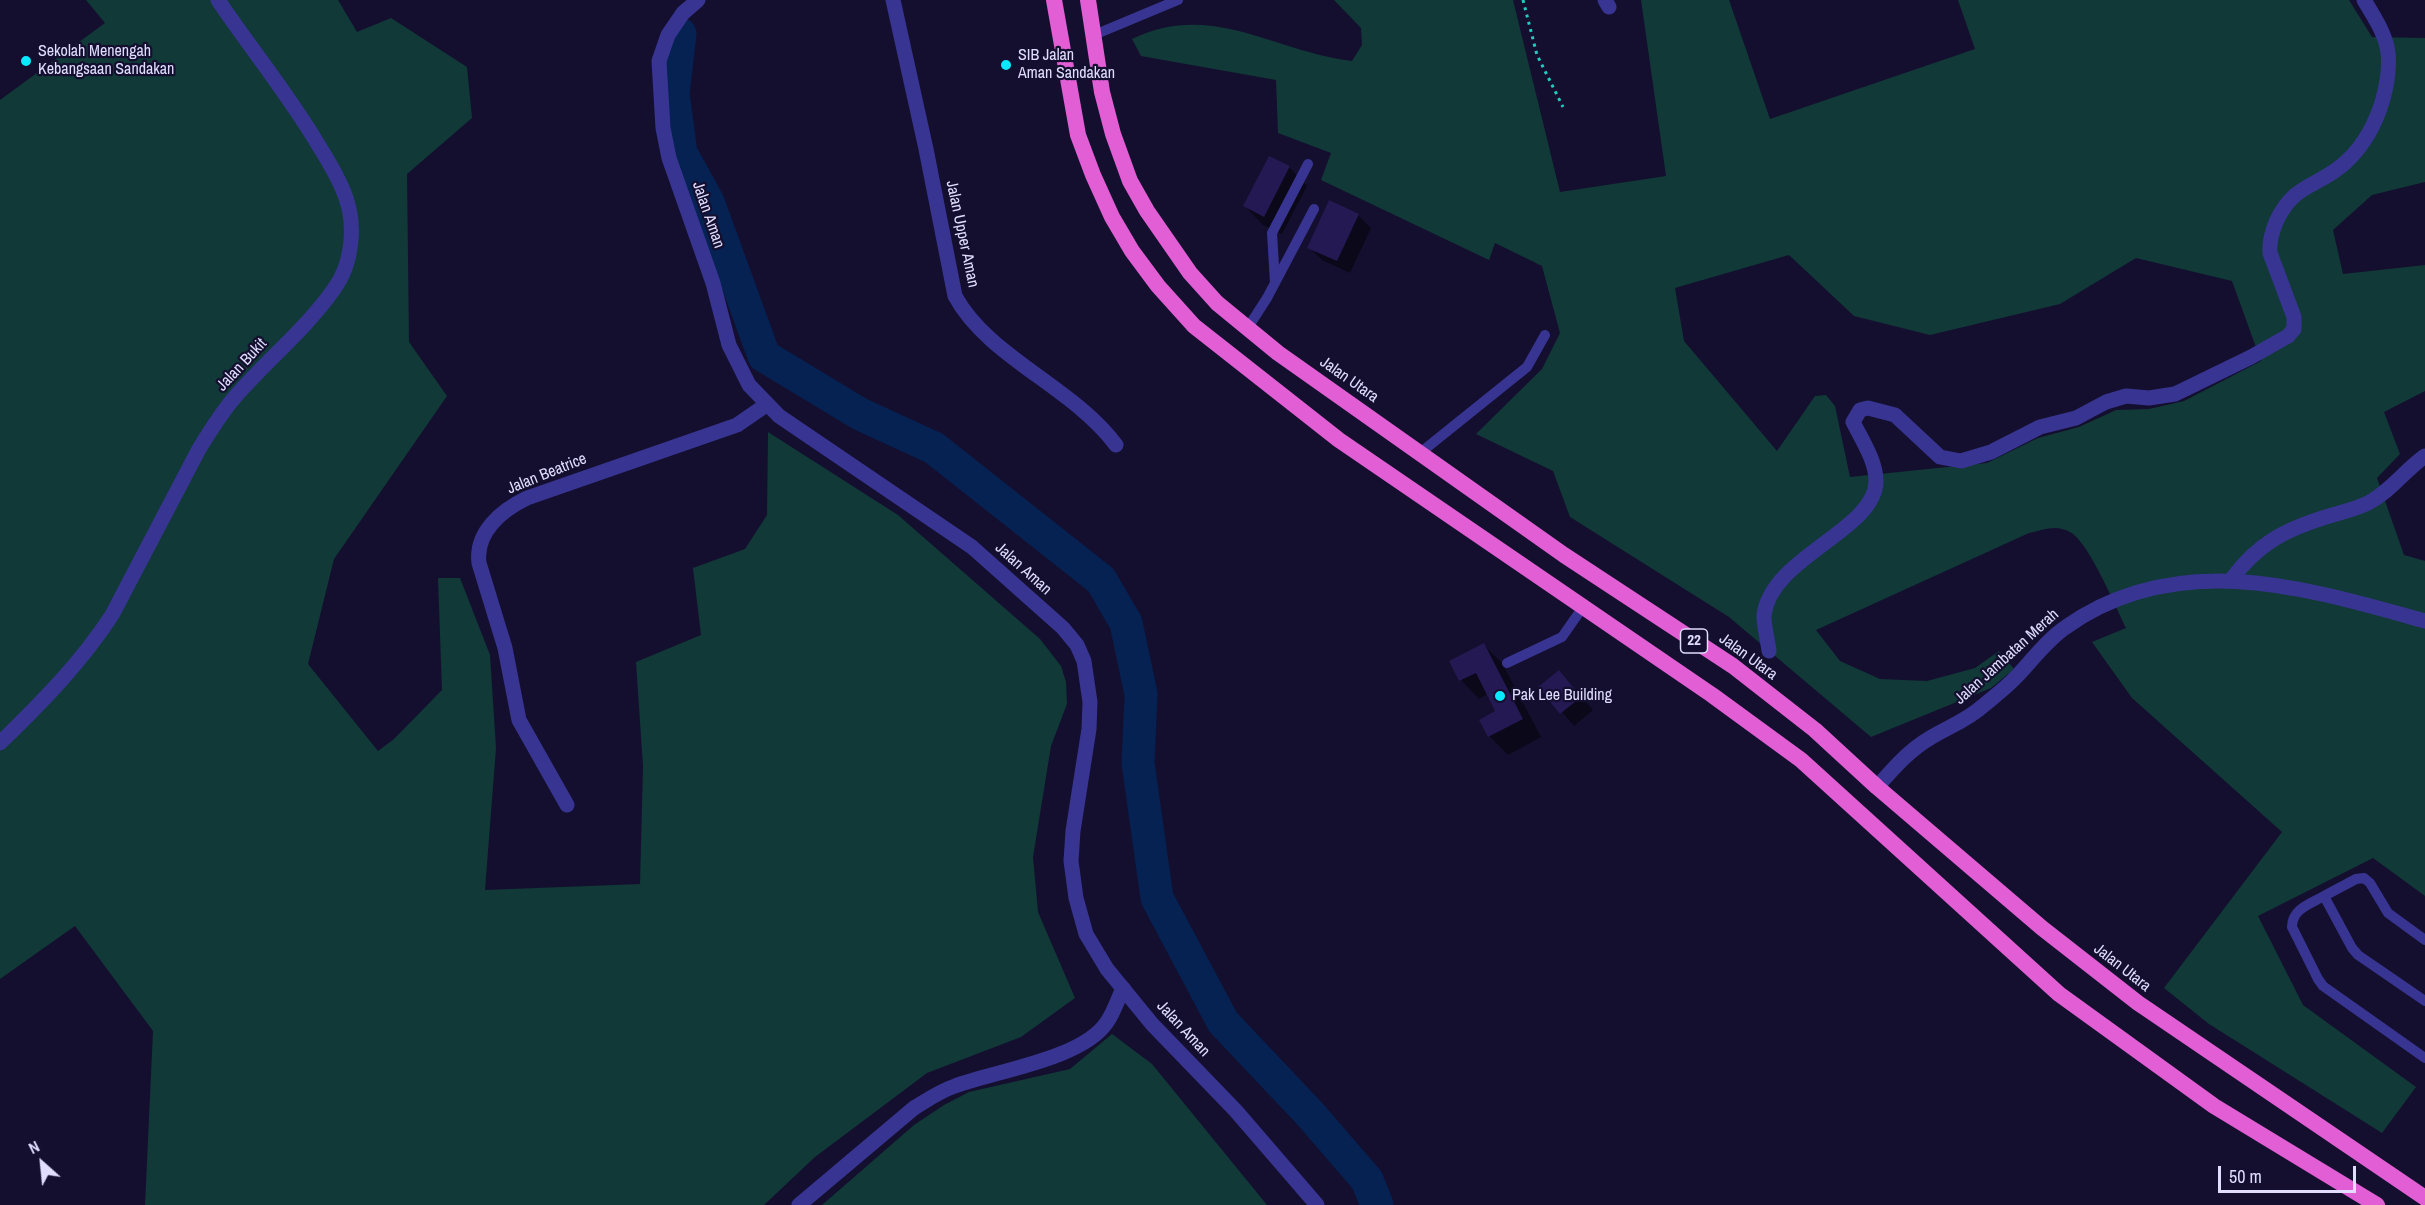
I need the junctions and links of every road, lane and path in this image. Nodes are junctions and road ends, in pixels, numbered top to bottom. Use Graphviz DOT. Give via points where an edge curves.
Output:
graph roads {
  1 [pos="218,0"];
  2 [pos="698,0"];
  3 [pos="893,0"];
  4 [pos="1054,0"];
  5 [pos="1088,0"];
  6 [pos="1178,0"];
  7 [pos="1523,0"];
  8 [pos="2364,0"];
  9 [pos="1094,35"];
  10 [pos="1563,107"];
  11 [pos="1308,164"];
  12 [pos="1314,209"];
  13 [pos="1275,284"];
  14 [pos="1246,329"];
  15 [pos="1545,335"];
  16 [pos="766,405"];
  17 [pos="1116,445"];
  18 [pos="1420,453"];
  19 [pos="2425,456"];
  20 [pos="2231,580"];
  21 [pos="1583,607"];
  22 [pos="2425,621"];
  23 [pos="1769,651"];
  24 [pos="1507,663"];
  25 [pos="0,743"];
  26 [pos="1877,787"];
  27 [pos="567,805"];
  28 [pos="2324,896"];
  29 [pos="2425,940"];
  30 [pos="1123,988"];
  31 [pos="2425,1001"];
  32 [pos="2425,1058"];
  33 [pos="2425,1198"];
  34 [pos="799,1205"];
  35 [pos="1317,1205"];
  36 [pos="2377,1205"];
  1 -- 25 [label="street, Jalan Bukit" via="303,118 331,166 347,199 352,231 348,260 335,288 215,423 98,636 70,672"];
  2 -- 16 [label="street, Jalan Aman" via="668,35 659,61 663,128 729,345 749,386"];
  3 -- 17 [label="street, Jalan Upper Aman" via="955,296 986,333 1085,411"];
  4 -- 21 [label="highway, 22" via="1078,135 1112,216 1158,286 1202,333 1339,440"];
  5 -- 9 [label="highway, Jalan Utara / 22"];
  6 -- 9 [label="lane"];
  7 -- 10 [label="path" via="1537,56"];
  8 -- 23 [label="street" via="2390,52 2387,81 2377,118 2360,148 2331,174 2292,196 2272,232 2270,253 2294,317 2294,328 2288,336 2175,394 2149,399 2126,396 2106,402 2076,418 2040,427 1991,452 1961,461 1940,457 1895,416 1868,408 1860,410 1853,422 1873,464 1873,496 1855,520 1783,578 1764,616"];
  9 -- 14 [label="highway, Jalan Utara / 22" via="1102,92 1130,181 1190,273"];
  11 -- 13 [label="lane" via="1272,233"];
  12 -- 13 [label="lane"];
  13 -- 14 [label="lane"];
  14 -- 18 [label="highway, Jalan Utara / 22"];
  15 -- 18 [label="lane" via="1527,367"];
  16 -- 27 [label="street, Jalan Beatrice" via="737,425 509,506 481,538 479,563 506,648 519,720"];
  16 -- 30 [label="street, Jalan Aman" via="972,547 1077,645 1084,661 1090,702 1071,861 1086,934"];
  18 -- 26 [label="highway, Jalan Utara / 22" via="1564,555 1732,666 1815,730"];
  19 -- 20 [label="street" via="2366,504 2309,522 2270,540 2243,563"];
  20 -- 22 [label="street, Jalan Jambatan Merah" via="2328,595"];
  20 -- 26 [label="street, Jalan Jambatan Merah" via="2187,582 2137,592 2076,620 1978,710 1908,753"];
  21 -- 24 [label="lane" via="1562,637"];
  21 -- 36 [label="highway, 22" via="1801,760 2059,994 2214,1106"];
  26 -- 33 [label="highway, Jalan Utara / 22" via="2042,928 2138,1003"];
  28 -- 29 [label="lane" via="2364,878 2388,913"];
  28 -- 31 [label="lane" via="2358,955"];
  28 -- 32 [label="lane" via="2292,919 2292,927 2318,979"];
  30 -- 34 [label="street" via="1107,1023 1086,1041 1037,1062 951,1087 914,1108"];
  30 -- 35 [label="street, Jalan Aman"];
}
